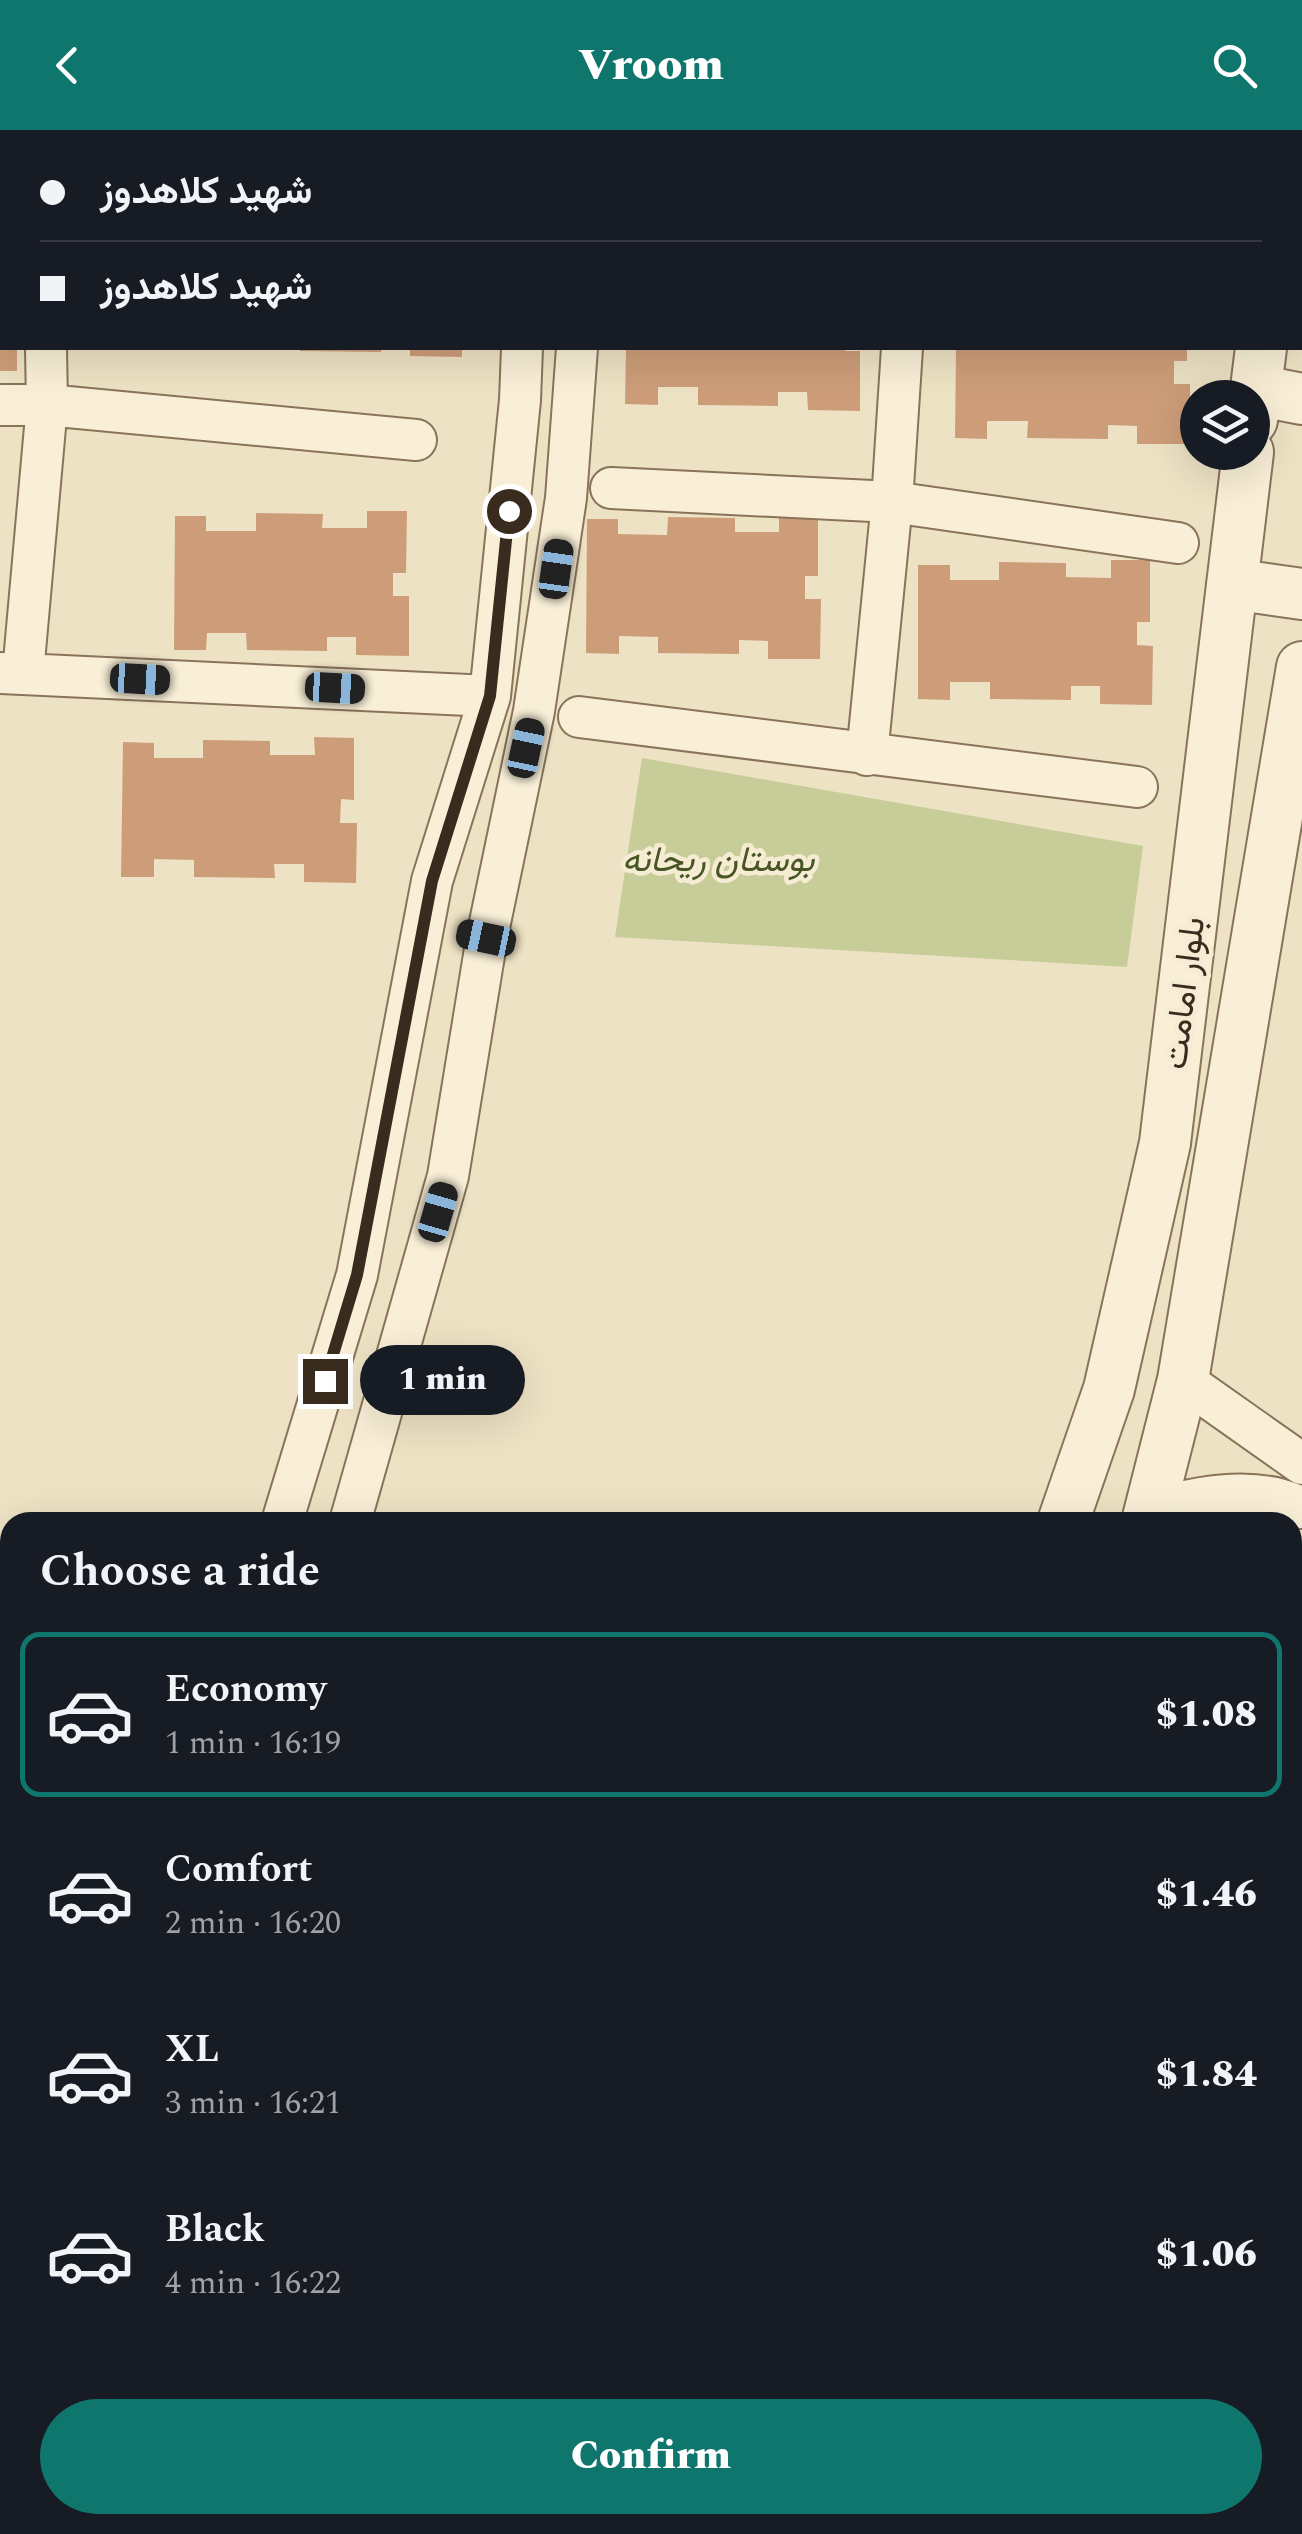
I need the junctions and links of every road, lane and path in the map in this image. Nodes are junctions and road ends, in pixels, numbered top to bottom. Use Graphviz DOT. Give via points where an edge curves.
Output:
graph roads {
  1 [pos="46,350"];
  2 [pos="522,350"];
  3 [pos="577,350"];
  4 [pos="902,350"];
  5 [pos="0,404"];
  6 [pos="47,405"];
  7 [pos="416,440"];
  8 [pos="1246,470"];
  9 [pos="610,488"];
  10 [pos="892,502"];
  11 [pos="1178,543"];
  12 [pos="1232,584"];
  13 [pos="1302,594"];
  14 [pos="1302,668"];
  15 [pos="12,673"];
  16 [pos="490,696"];
  17 [pos="578,717"];
  18 [pos="867,755"];
  19 [pos="1137,787"];
  20 [pos="425,924"];
  21 [pos="486,938"];
  22 [pos="1184,1380"];
  23 [pos="1302,1464"];
  24 [pos="1302,1508"];
  25 [pos="285,1512"];
  26 [pos="353,1512"];
  27 [pos="1066,1512"];
  28 [pos="1150,1512"];
  29 [pos="1159,1512"];
  1 -- 6 [label="street"];
  2 -- 16 [label="street"];
  3 -- 21 [label="street" via="566,498 534,711"];
  4 -- 10 [label="street"];
  5 -- 6 [label="street"];
  6 -- 7 [label="street"];
  6 -- 15 [label="street"];
  8 -- 12 [label="street, بلوار امامت"];
  9 -- 10 [label="street"];
  10 -- 11 [label="street"];
  10 -- 18 [label="street"];
  12 -- 13 [label="street"];
  12 -- 27 [label="street, بلوار امامت" via="1165,1144 1109,1389"];
  14 -- 22 [label="street, بلوار امامت"];
  15 -- 16 [label="street"];
  16 -- 20 [label="street" via="432,881"];
  17 -- 18 [label="street"];
  18 -- 19 [label="street"];
  20 -- 21 [label="street"];
  20 -- 25 [label="street" via="357,1275"];
  21 -- 26 [label="street" via="448,1176"];
  22 -- 23 [label="street"];
  22 -- 28 [label="street, بلوار امامت"];
  24 -- 29 [label="street" via="1240,1494 1197,1496"];
}
